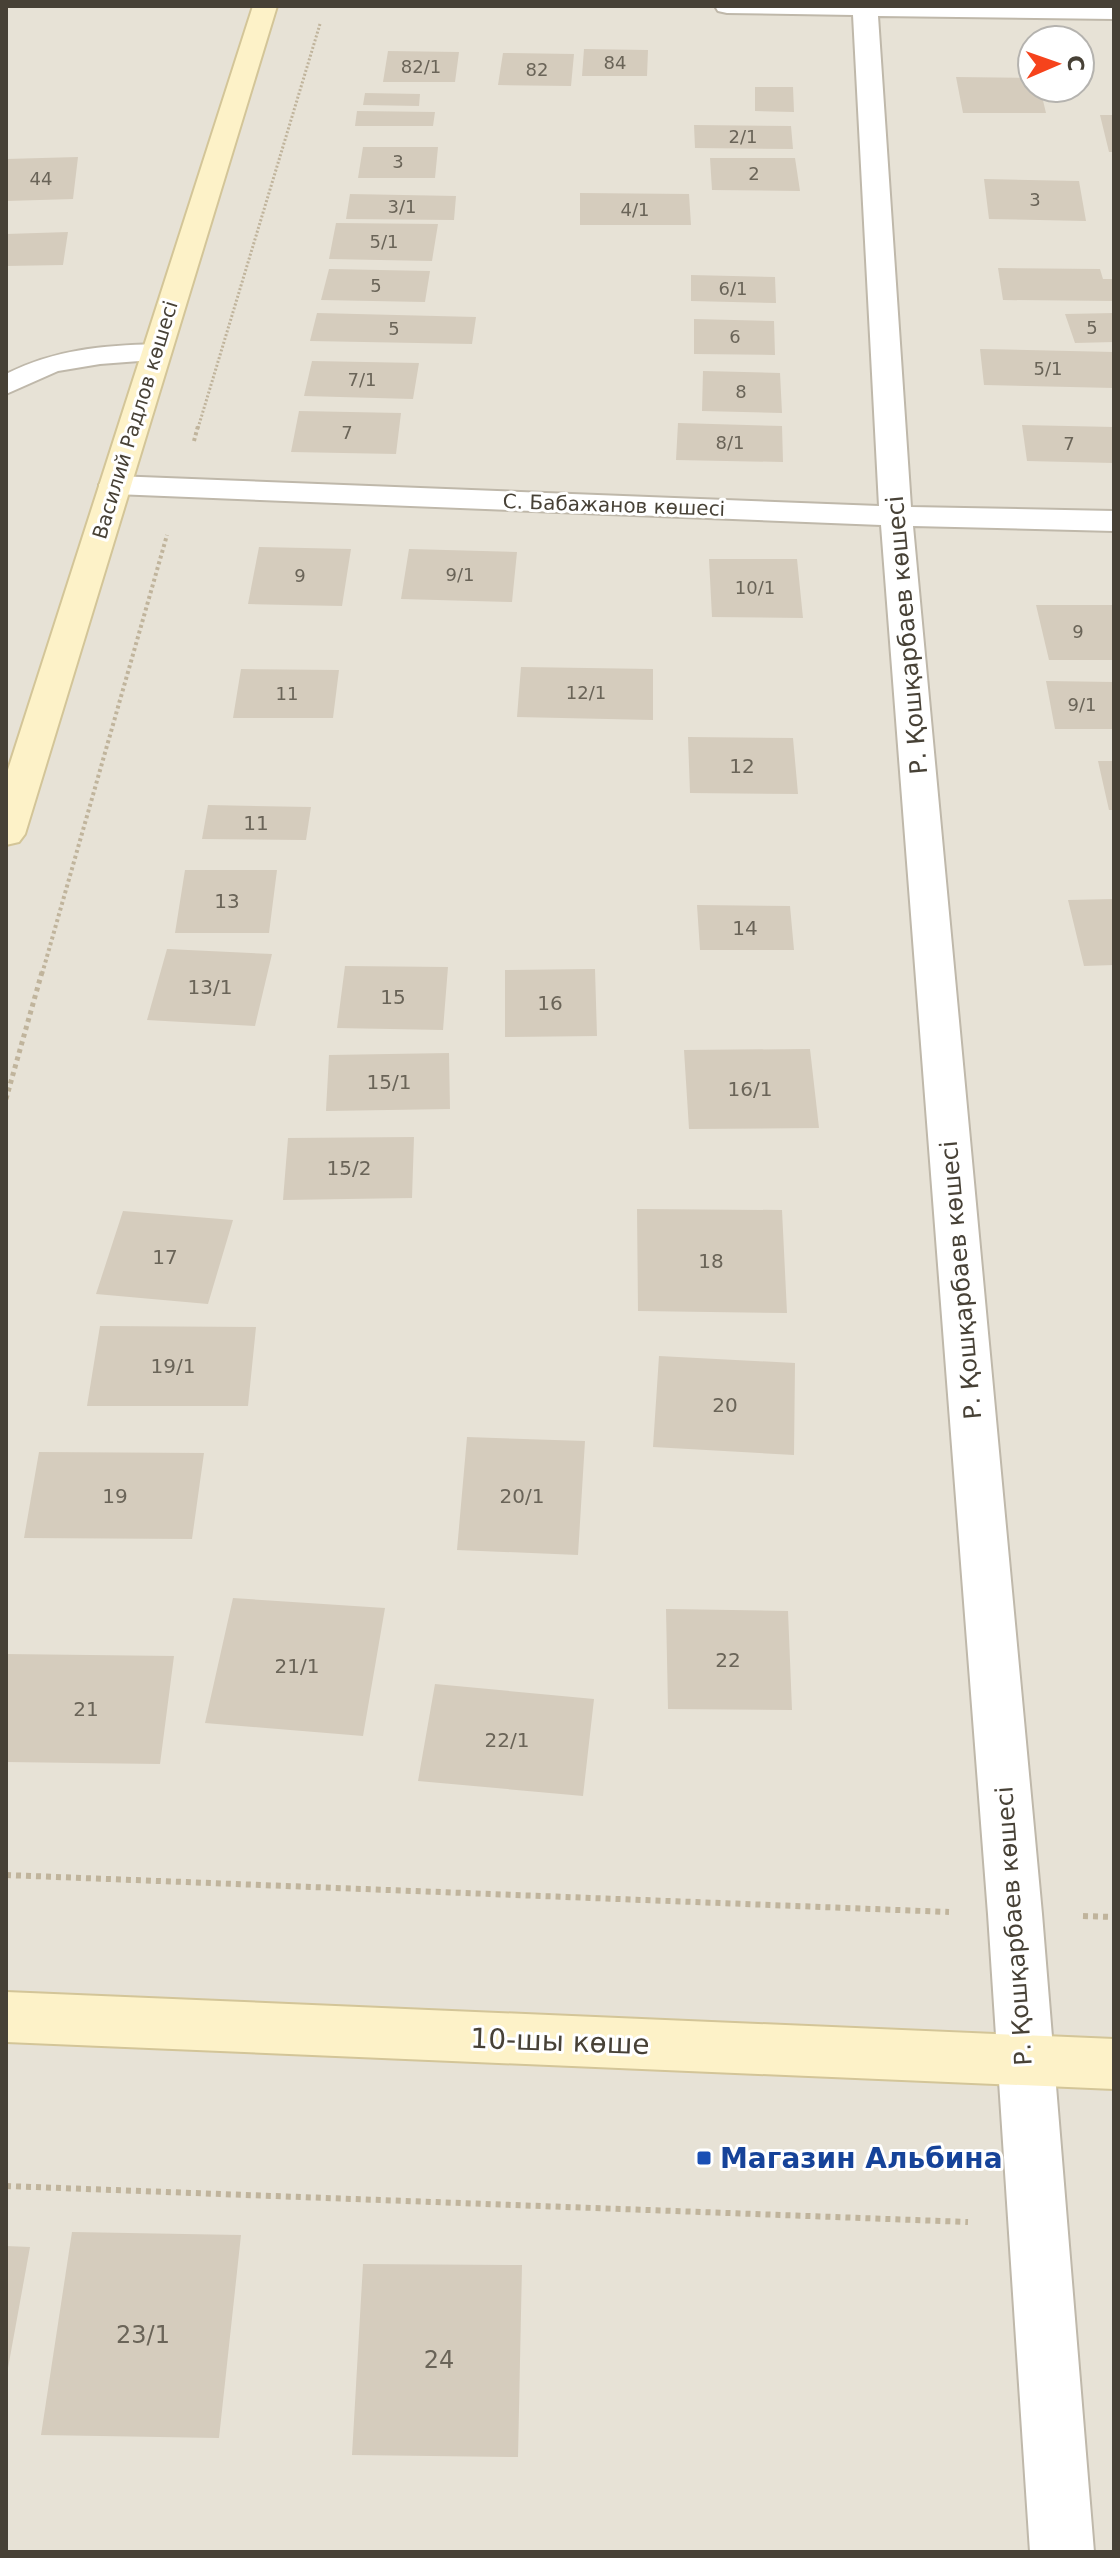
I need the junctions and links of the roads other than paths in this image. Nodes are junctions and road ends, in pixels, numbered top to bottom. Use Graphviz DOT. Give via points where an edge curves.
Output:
graph roads {
  1 [pos="265,6"];
  2 [pos="727,6"];
  3 [pos="865,9"];
  4 [pos="1114,12"];
  5 [pos="21,351"];
  6 [pos="156,353"];
  7 [pos="50,364"];
  8 [pos="6,385"];
  9 [pos="115,485"];
  10 [pos="896,516"];
  11 [pos="1114,521"];
  12 [pos="6,834"];
  13 [pos="6,2017"];
  14 [pos="1024,2061"];
  15 [pos="1114,2064"];
  16 [pos="1062,2552"];
  1 -- 6 [label="street, Василий Радлов көшесі"];
  2 -- 3 [label="street"];
  3 -- 4 [label="street"];
  3 -- 10 [label="street, Р. Қошқарбаев көшесі"];
  5 -- 7 [label="street"];
  6 -- 7 [label="street"];
  6 -- 9 [label="street, Василий Радлов көшесі"];
  7 -- 8 [label="street"];
  9 -- 10 [label="street, С. Бабажанов көшесі"];
  9 -- 12 [label="street, Василий Радлов көшесі"];
  10 -- 11 [label="street, С. Бабажанов көшесі"];
  10 -- 14 [label="street, Р. Қошқарбаев көшесі"];
  13 -- 14 [label="street, 10-шы көше"];
  14 -- 15 [label="street, 10-шы көше"];
  14 -- 16 [label="street, Р. Қошқарбаев көшесі"];
}
